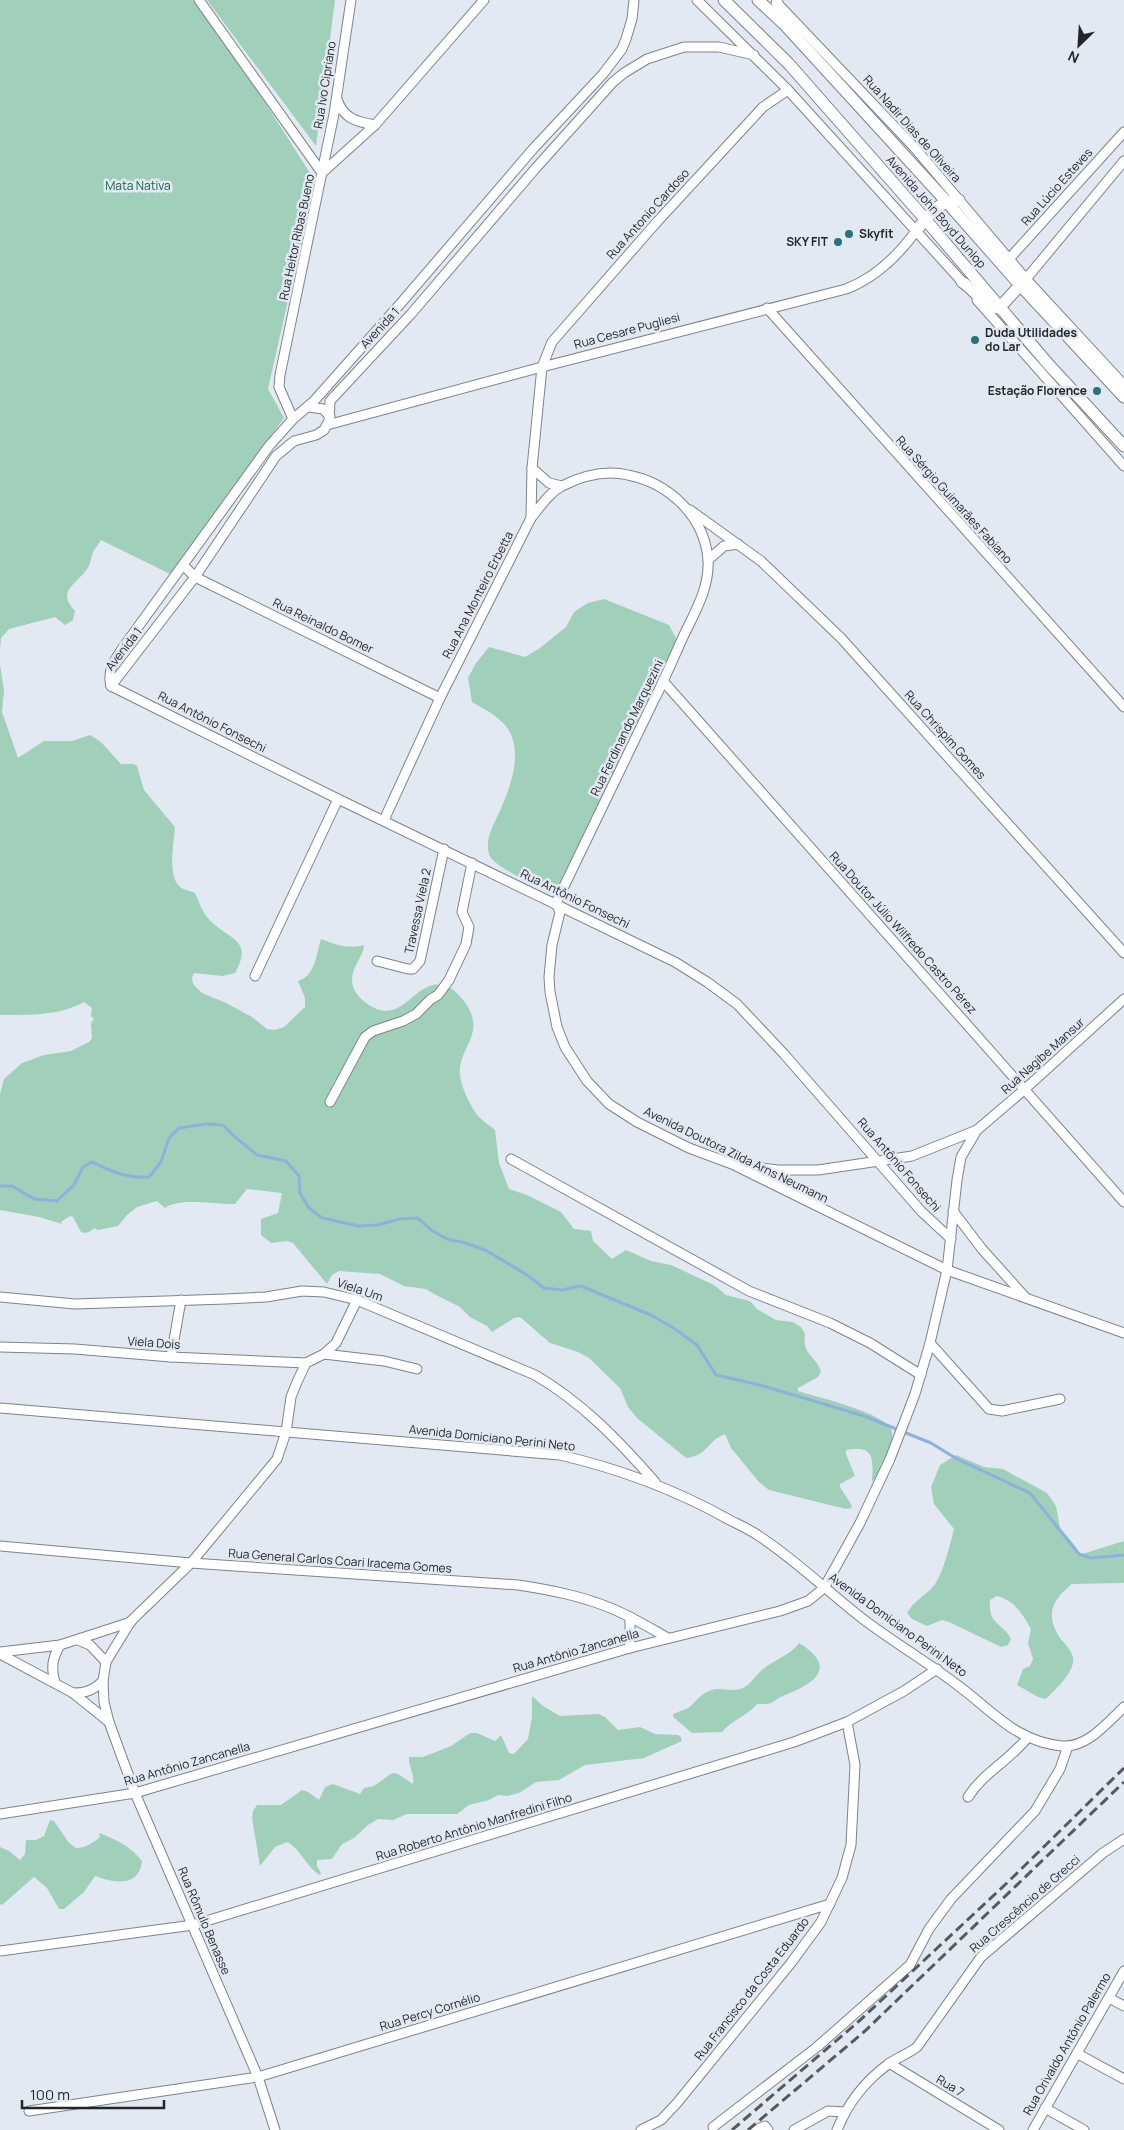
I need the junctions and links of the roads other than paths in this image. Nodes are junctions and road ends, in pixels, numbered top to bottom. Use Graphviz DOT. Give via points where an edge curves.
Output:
graph roads {
  1 [pos="199,0"];
  2 [pos="351,0"];
  3 [pos="484,0"];
  4 [pos="634,0"];
  5 [pos="697,0"];
  6 [pos="724,0"];
  7 [pos="758,0"];
  8 [pos="775,2"];
  9 [pos="785,25"];
  10 [pos="754,55"];
  11 [pos="788,90"];
  12 [pos="336,96"];
  13 [pos="375,125"];
  14 [pos="1124,132"];
  15 [pos="1124,161"];
  16 [pos="322,173"];
  17 [pos="959,200"];
  18 [pos="946,201"];
  19 [pos="925,219"];
  20 [pos="916,232"];
  21 [pos="1009,259"];
  22 [pos="962,282"];
  23 [pos="1023,282"];
  24 [pos="1000,307"];
  25 [pos="767,308"];
  26 [pos="542,366"];
  27 [pos="1124,385"];
  28 [pos="1124,397"];
  29 [pos="309,407"];
  30 [pos="293,418"];
  31 [pos="328,421"];
  32 [pos="1124,446"];
  33 [pos="1124,466"];
  34 [pos="532,468"];
  35 [pos="562,486"];
  36 [pos="688,508"];
  37 [pos="531,518"];
  38 [pos="738,544"];
  39 [pos="708,560"];
  40 [pos="183,565"];
  41 [pos="195,577"];
  42 [pos="664,681"];
  43 [pos="111,686"];
  44 [pos="440,698"];
  45 [pos="1124,707"];
  46 [pos="338,799"];
  47 [pos="384,820"];
  48 [pos="444,850"];
  49 [pos="472,864"];
  50 [pos="556,903"];
  51 [pos="1124,953"];
  52 [pos="377,961"];
  53 [pos="255,976"];
  54 [pos="1124,999"];
  55 [pos="1025,1090"];
  56 [pos="330,1102"];
  57 [pos="977,1130"];
  58 [pos="512,1159"];
  59 [pos="879,1162"];
  60 [pos="732,1164"];
  61 [pos="1124,1202"];
  62 [pos="954,1211"];
  63 [pos="952,1239"];
  64 [pos="947,1270"];
  65 [pos="0,1297"];
  66 [pos="181,1300"];
  67 [pos="357,1300"];
  68 [pos="1028,1300"];
  69 [pos="1124,1333"];
  70 [pos="930,1344"];
  71 [pos="0,1347"];
  72 [pos="324,1354"];
  73 [pos="171,1358"];
  74 [pos="306,1363"];
  75 [pos="417,1369"];
  76 [pos="921,1375"];
  77 [pos="1060,1399"];
  78 [pos="0,1408"];
  79 [pos="286,1432"];
  80 [pos="657,1484"];
  81 [pos="0,1546"];
  82 [pos="192,1563"];
  83 [pos="824,1588"];
  84 [pos="630,1617"];
  85 [pos="131,1622"];
  86 [pos="668,1638"];
  87 [pos="78,1640"];
  88 [pos="60,1645"];
  89 [pos="630,1648"];
  90 [pos="0,1653"];
  91 [pos="106,1662"];
  92 [pos="937,1669"];
  93 [pos="103,1681"];
  94 [pos="55,1683"];
  95 [pos="73,1693"];
  96 [pos="1124,1707"];
  97 [pos="109,1722"];
  98 [pos="847,1722"];
  99 [pos="1028,1737"];
  100 [pos="1068,1746"];
  101 [pos="135,1794"];
  102 [pos="968,1797"];
  103 [pos="0,1814"];
  104 [pos="1124,1839"];
  105 [pos="830,1904"];
  106 [pos="193,1925"];
  107 [pos="0,1951"];
  108 [pos="1124,1971"];
  109 [pos="1109,1998"];
  110 [pos="1124,2006"];
  111 [pos="1078,2054"];
  112 [pos="889,2063"];
  113 [pos="258,2077"];
  114 [pos="1124,2079"];
  115 [pos="1045,2108"];
  116 [pos="29,2111"];
  117 [pos="844,2112"];
  118 [pos="713,2127"];
  119 [pos="275,2130"];
  120 [pos="641,2130"];
  121 [pos="754,2130"];
  122 [pos="768,2130"];
  123 [pos="794,2130"];
  124 [pos="837,2130"];
  125 [pos="999,2130"];
  126 [pos="1032,2130"];
  127 [pos="1084,2130"];
  1 -- 16 [label="street"];
  2 -- 12 [label="street, Rua Ivo Cipriano"];
  3 -- 13 [label="street, Rua Heitor Ribas Bueno"];
  4 -- 29 [label="street, Avenida 1" via="632,19 622,49"];
  5 -- 10 [label="street, Avenida John Boyd Dunlop"];
  6 -- 19 [label="main road, Avenida John Boyd Dunlop" via="789,64"];
  7 -- 9 [label="main road, Avenida John Boyd Dunlop"];
  8 -- 9 [label="main road"];
  8 -- 17 [label="street, Rua Nadir Dias de Oliveira" via="791,15 914,147"];
  9 -- 18 [label="main road, Avenida John Boyd Dunlop"];
  10 -- 11 [label="street, Avenida John Boyd Dunlop"];
  10 -- 31 [label="street, Avenida 1" via="719,47 684,47 659,54 624,73 330,401"];
  11 -- 20 [label="street, Avenida John Boyd Dunlop"];
  11 -- 26 [label="street, Rua Antonio Cardoso" via="763,107 656,223 552,342"];
  12 -- 13 [label="street" via="340,107 351,119"];
  12 -- 16 [label="street, Rua Ivo Cipriano"];
  13 -- 16 [label="street, Rua Heitor Ribas Bueno"];
  14 -- 21 [label="street, Rua Lúcio Esteves"];
  15 -- 23 [label="street"];
  16 -- 30 [label="street, Rua Heitor Ribas Bueno" via="279,387"];
  17 -- 18 [label="main road"];
  17 -- 21 [label="street, Rua Nadir Dias de Oliveira"];
  18 -- 19 [label="main road"];
  18 -- 23 [label="main road, Avenida John Boyd Dunlop"];
  19 -- 20 [label="main road"];
  19 -- 24 [label="main road, Avenida John Boyd Dunlop"];
  20 -- 22 [label="street, Avenida John Boyd Dunlop"];
  20 -- 25 [label="street, Rua Cesare Pugliesi" via="887,264 861,283"];
  21 -- 23 [label="street, Rua Nadir Dias de Oliveira"];
  22 -- 24 [label="main road" via="971,287 989,308"];
  22 -- 33 [label="street, Avenida John Boyd Dunlop"];
  23 -- 24 [label="main road"];
  23 -- 27 [label="street, Rua Nadir Dias de Oliveira"];
  23 -- 28 [label="main road, Avenida John Boyd Dunlop"];
  24 -- 32 [label="main road, Avenida John Boyd Dunlop"];
  25 -- 26 [label="street, Rua Cesare Pugliesi"];
  25 -- 45 [label="street, Rua Sérgio Guimarães Fabiano"];
  26 -- 31 [label="street, Rua Cesare Pugliesi"];
  26 -- 34 [label="street, Rua Ana Monteiro Erbetta"];
  29 -- 30 [label="street, Avenida 1"];
  29 -- 31 [label="street" via="323,409"];
  30 -- 40 [label="street, Avenida 1"];
  31 -- 41 [label="street, Avenida 1" via="320,433 294,441 276,456"];
  34 -- 35 [label="street" via="549,483"];
  34 -- 37 [label="street, Rua Ana Monteiro Erbetta"];
  35 -- 36 [label="street, Rua Chrispim Gomes" via="594,474 615,472 640,477 668,492"];
  35 -- 37 [label="street, Rua Chrispim Gomes"];
  36 -- 38 [label="street, Rua Chrispim Gomes"];
  36 -- 39 [label="street, Rua Chrispim Gomes" via="704,540"];
  37 -- 44 [label="street, Rua Ana Monteiro Erbetta"];
  38 -- 39 [label="street" via="724,546"];
  38 -- 51 [label="street, Rua Chrispim Gomes" via="761,561 841,638"];
  39 -- 42 [label="street, Rua Ferdinando Marquezini" via="704,590"];
  40 -- 41 [label="street, Rua Reinaldo Bomer"];
  40 -- 43 [label="street, Avenida 1" via="112,665"];
  41 -- 43 [label="street, Avenida 1"];
  41 -- 44 [label="street, Rua Reinaldo Bomer"];
  42 -- 50 [label="street, Rua Ferdinando Marquezini"];
  42 -- 55 [label="street, Rua Doutor Júlio Wilfredo Castro Pérez"];
  43 -- 46 [label="street, Rua Antônio Fonsechi"];
  44 -- 47 [label="street, Rua Ana Monteiro Erbetta"];
  46 -- 47 [label="street, Rua Antônio Fonsechi"];
  46 -- 53 [label="street"];
  47 -- 48 [label="street, Rua Antônio Fonsechi"];
  48 -- 49 [label="street, Rua Antônio Fonsechi"];
  48 -- 52 [label="street, Travessa Viela 2" via="420,962 414,969 408,969"];
  49 -- 50 [label="street, Rua Antônio Fonsechi"];
  49 -- 56 [label="street" via="462,912 469,927 466,944 449,980 438,995 416,1014 365,1037"];
  50 -- 59 [label="street, Rua Antônio Fonsechi" via="675,962 737,1004"];
  50 -- 60 [label="street, Avenida Doutora Zilda Arns Neumann" via="560,912 552,946 551,999 565,1047 587,1081 610,1104 637,1122 689,1148"];
  54 -- 55 [label="street, Rua Nagibe Mansur"];
  55 -- 57 [label="street, Rua Nagibe Mansur"];
  55 -- 61 [label="street, Rua Doutor Júlio Wilfredo Castro Pérez"];
  57 -- 59 [label="street, Rua Nagibe Mansur" via="912,1156"];
  57 -- 62 [label="street, Rua Nagibe Mansur" via="961,1157"];
  58 -- 76 [label="street" via="748,1291 830,1323"];
  59 -- 60 [label="street, Rua Nagibe Mansur" via="818,1170 778,1170"];
  59 -- 63 [label="street, Rua Antônio Fonsechi" via="921,1211"];
  60 -- 64 [label="street, Avenida Doutora Zilda Arns Neumann"];
  62 -- 63 [label="street, Rua Nagibe Mansur"];
  62 -- 68 [label="street, Avenida Doutora Zilda Arns Neumann" via="982,1249"];
  63 -- 64 [label="street, Rua Nagibe Mansur"];
  64 -- 68 [label="street, Avenida Doutora Zilda Arns Neumann"];
  64 -- 70 [label="street, Rua Antônio Zancanella"];
  65 -- 66 [label="street, Viela Um" via="75,1304"];
  66 -- 67 [label="street, Viela Um" via="266,1297 302,1291 324,1292"];
  66 -- 73 [label="street"];
  67 -- 72 [label="street" via="343,1333"];
  67 -- 80 [label="street, Viela Um" via="554,1386 596,1419"];
  68 -- 69 [label="street, Avenida Doutora Zilda Arns Neumann"];
  70 -- 76 [label="street, Rua Antônio Zancanella"];
  70 -- 77 [label="street" via="989,1409 1002,1411"];
  71 -- 73 [label="street, Viela Dois" via="74,1349"];
  72 -- 74 [label="street"];
  72 -- 75 [label="street" via="384,1361"];
  73 -- 74 [label="street, Viela Dois"];
  74 -- 79 [label="street" via="291,1397"];
  76 -- 83 [label="street, Rua Antônio Zancanella" via="897,1442 860,1523"];
  78 -- 79 [label="street, Avenida Domiciano Perini Neto"];
  79 -- 80 [label="street, Avenida Domiciano Perini Neto" via="560,1456 605,1466"];
  79 -- 82 [label="street" via="277,1459"];
  80 -- 83 [label="street, Avenida Domiciano Perini Neto" via="759,1536"];
  81 -- 82 [label="street, Rua General Carlos Coari Iracema Gomes"];
  82 -- 84 [label="street, Rua General Carlos Coari Iracema Gomes" via="518,1585 564,1592"];
  82 -- 85 [label="street"];
  83 -- 86 [label="street, Rua Antônio Zancanella" via="808,1600 780,1611"];
  83 -- 92 [label="street, Avenida Domiciano Perini Neto"];
  84 -- 86 [label="street, Rua General Carlos Coari Iracema Gomes"];
  84 -- 89 [label="street"];
  85 -- 87 [label="street"];
  85 -- 91 [label="street"];
  86 -- 89 [label="street, Rua Antônio Zancanella"];
  87 -- 88 [label="street"];
  87 -- 91 [label="street" via="90,1645"];
  88 -- 90 [label="street"];
  88 -- 94 [label="street" via="51,1668"];
  89 -- 101 [label="street, Rua Antônio Zancanella"];
  90 -- 94 [label="street"];
  91 -- 93 [label="street"];
  92 -- 98 [label="street, Rua Roberto Antônio Manfredini Filho"];
  92 -- 99 [label="street, Avenida Domiciano Perini Neto" via="1014,1732"];
  93 -- 95 [label="street" via="93,1690"];
  93 -- 97 [label="street, Rua Rômulo Benasse"];
  94 -- 95 [label="street"];
  95 -- 97 [label="street"];
  96 -- 100 [label="street" via="1083,1742"];
  97 -- 101 [label="street, Rua Rômulo Benasse"];
  98 -- 105 [label="street, Rua Francisco da Costa Eduardo" via="855,1766 851,1845 842,1878"];
  98 -- 106 [label="street, Rua Roberto Antônio Manfredini Filho" via="718,1766"];
  99 -- 100 [label="street, Avenida Domiciano Perini Neto"];
  99 -- 102 [label="street" via="1010,1758 980,1780"];
  100 -- 118 [label="street" via="1060,1769 1035,1811 951,1899 929,1929 910,1965 817,2047"];
  101 -- 103 [label="street, Rua Antônio Zancanella"];
  101 -- 106 [label="street, Rua Rômulo Benasse"];
  104 -- 112 [label="street, Rua Crescêncio de Grecci" via="1103,1853 981,1957 918,2047"];
  105 -- 113 [label="street, Rua Percy Cornélio"];
  105 -- 120 [label="street, Rua Francisco da Costa Eduardo" via="791,1963 677,2103 660,2120"];
  106 -- 107 [label="street, Rua Roberto Antônio Manfredini Filho"];
  106 -- 113 [label="street, Rua Rômulo Benasse"];
  108 -- 109 [label="street, Rua Orivaldo Antônio Palermo"];
  109 -- 110 [label="street"];
  109 -- 111 [label="street, Rua Orivaldo Antônio Palermo"];
  111 -- 114 [label="street"];
  111 -- 115 [label="street, Rua Orivaldo Antônio Palermo"];
  112 -- 117 [label="street, Rua Crescêncio de Grecci" via="854,2096"];
  112 -- 125 [label="street, Rua 7"];
  113 -- 116 [label="street, Rua Percy Cornélio"];
  113 -- 119 [label="street, Rua Rômulo Benasse"];
  115 -- 126 [label="street, Rua Orivaldo Antônio Palermo"];
  115 -- 127 [label="street"];
  117 -- 123 [label="street" via="828,2111"];
  117 -- 124 [label="street, Rua Crescêncio de Grecci"];
  121 -- 122 [label="street" via="765,2126"];
}
